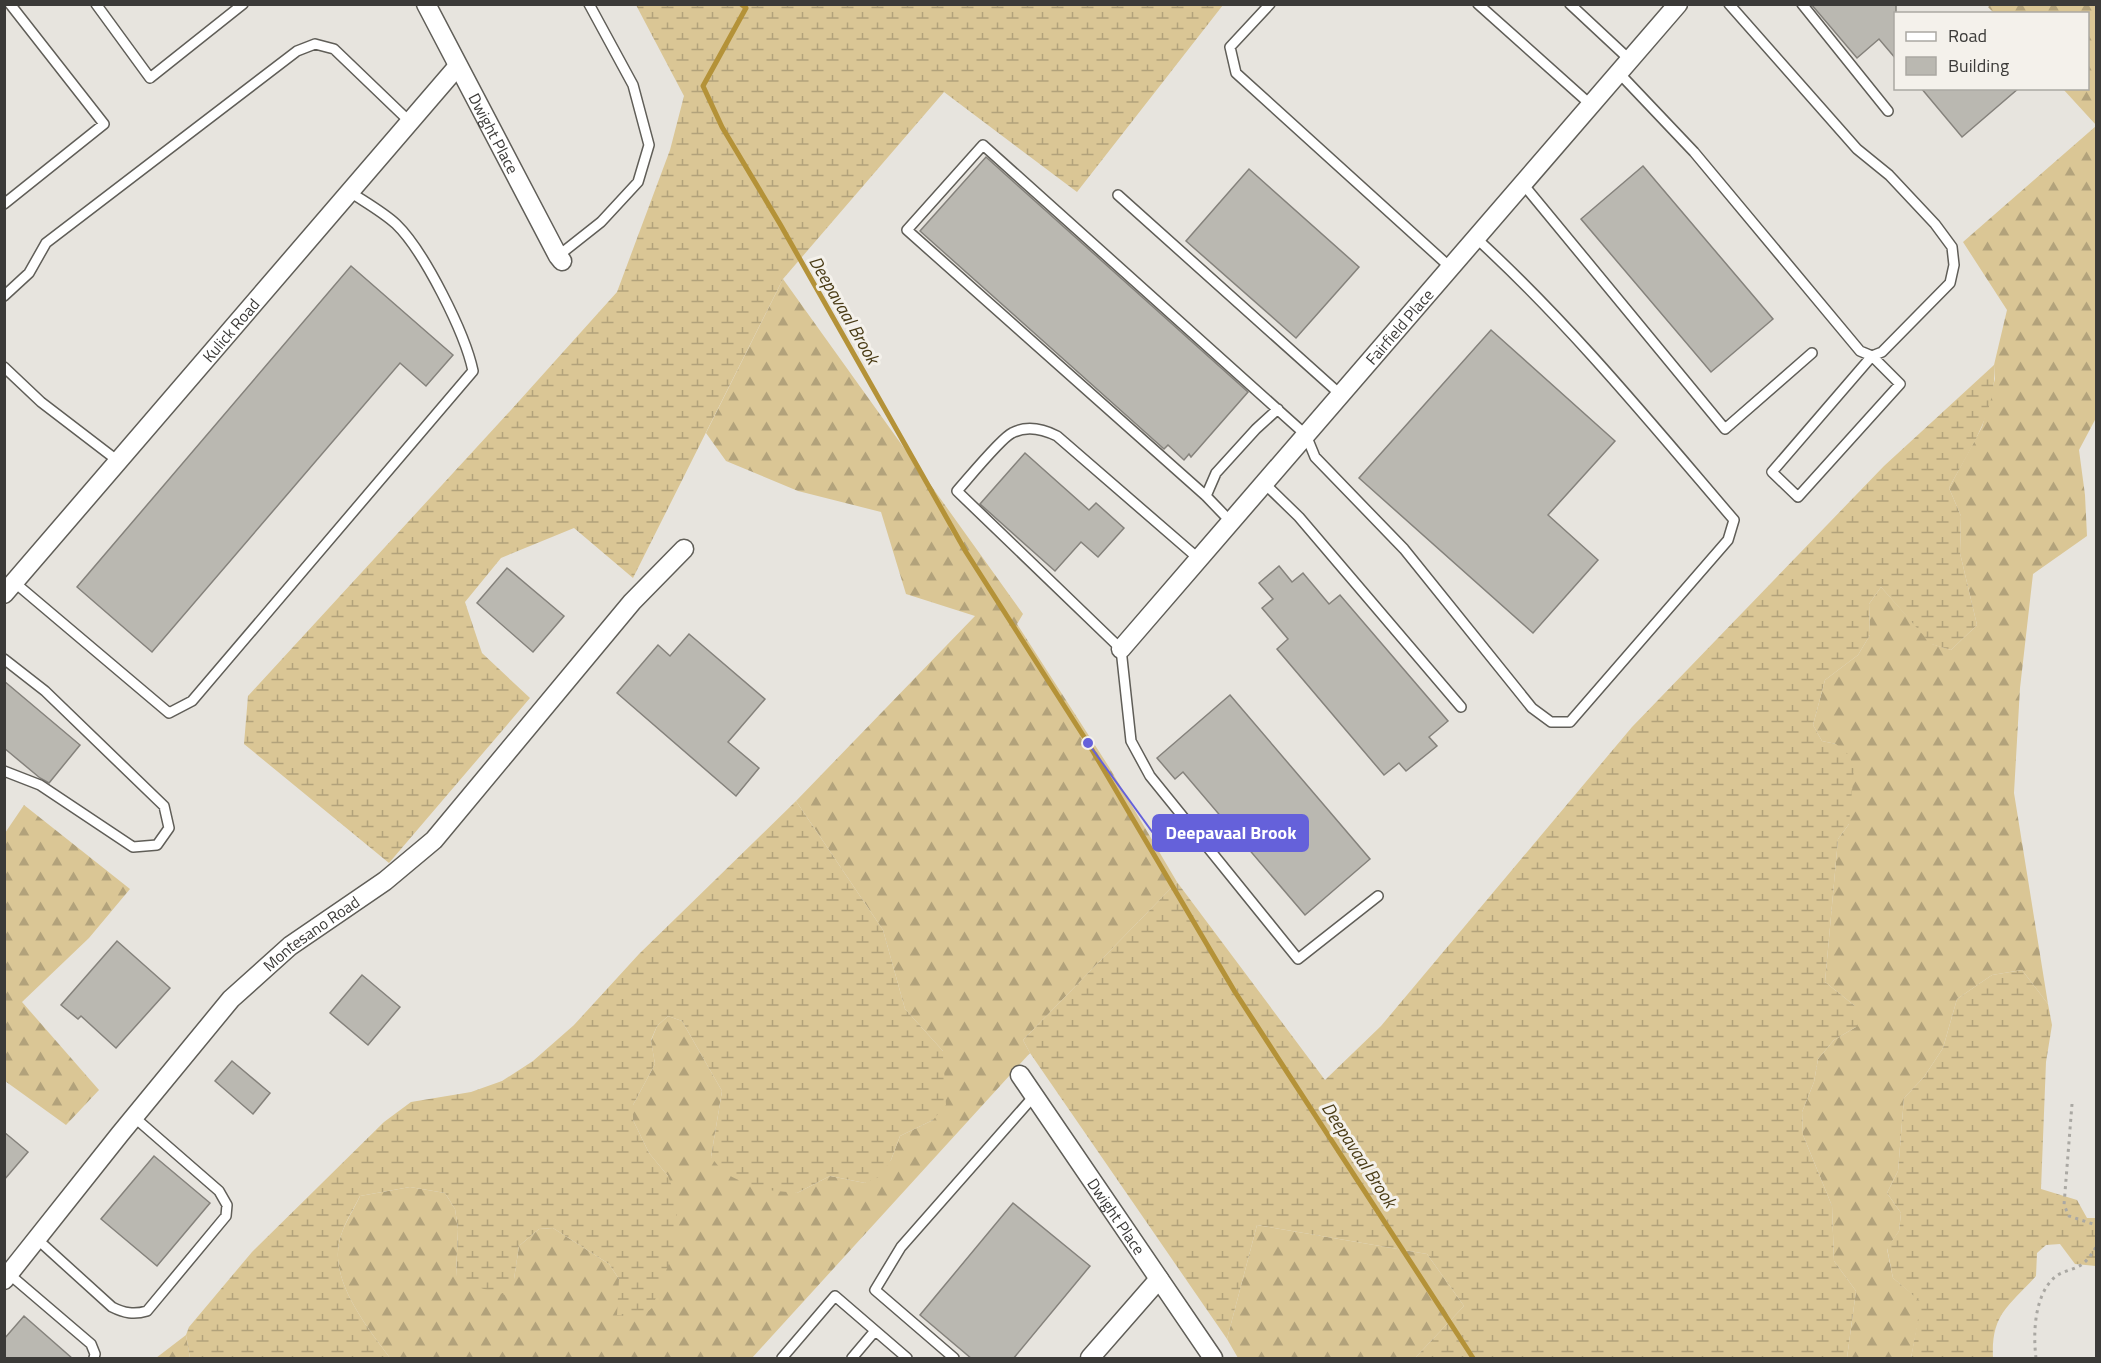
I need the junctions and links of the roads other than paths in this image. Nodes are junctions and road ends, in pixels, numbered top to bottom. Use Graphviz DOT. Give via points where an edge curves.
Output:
graph roads {
  1 [pos="10,4"];
  2 [pos="96,4"];
  3 [pos="243,4"];
  4 [pos="426,4"];
  5 [pos="589,4"];
  6 [pos="1270,4"];
  7 [pos="1478,4"];
  8 [pos="1570,4"];
  9 [pos="1678,4"];
  10 [pos="1729,4"];
  11 [pos="1802,4"];
  12 [pos="458,67"];
  13 [pos="1624,67"];
  14 [pos="1591,105"];
  15 [pos="1888,111"];
  16 [pos="410,122"];
  17 [pos="1523,184"];
  18 [pos="350,192"];
  19 [pos="1118,195"];
  20 [pos="4,204"];
  21 [pos="1476,238"];
  22 [pos="560,258"];
  23 [pos="1450,268"];
  24 [pos="4,296"];
  25 [pos="1812,352"];
  26 [pos="1872,356"];
  27 [pos="4,367"];
  28 [pos="1341,395"];
  29 [pos="1278,410"];
  30 [pos="1306,435"];
  31 [pos="118,461"];
  32 [pos="1264,483"];
  33 [pos="1206,496"];
  34 [pos="1231,522"];
  35 [pos="684,549"];
  36 [pos="1199,559"];
  37 [pos="9,588"];
  38 [pos="1120,650"];
  39 [pos="4,659"];
  40 [pos="1461,707"];
  41 [pos="4,771"];
  42 [pos="1378,896"];
  43 [pos="1020,1075"];
  44 [pos="1034,1096"];
  45 [pos="134,1117"];
  46 [pos="37,1239"];
  47 [pos="7,1277"];
  48 [pos="1159,1279"];
  49 [pos="874,1332"];
  50 [pos="94,1359"];
  51 [pos="782,1359"];
  52 [pos="852,1359"];
  53 [pos="907,1359"];
  54 [pos="954,1359"];
  55 [pos="1090,1359"];
  56 [pos="1214,1359"];
  1 -- 20 [label="lane" via="104,124"];
  2 -- 3 [label="lane" via="150,78"];
  4 -- 12 [label="street, Dwight Place"];
  5 -- 22 [label="lane" via="633,85 649,145 638,182"];
  6 -- 23 [label="lane" via="1230,47 1236,73"];
  7 -- 14 [label="lane"];
  8 -- 13 [label="lane"];
  9 -- 13 [label="street, Fairfield Place"];
  10 -- 26 [label="lane" via="1857,149 1889,175 1952,247 1950,283 1882,352"];
  11 -- 15 [label="lane"];
  12 -- 16 [label="street, Kulick Road"];
  12 -- 22 [label="street, Dwight Place"];
  13 -- 14 [label="street, Fairfield Place"];
  13 -- 26 [label="lane" via="1860,351"];
  14 -- 17 [label="street, Fairfield Place"];
  16 -- 18 [label="street, Kulick Road"];
  16 -- 24 [label="lane" via="334,49 315,44 297,51 46,243 29,273"];
  17 -- 21 [label="street, Fairfield Place"];
  17 -- 25 [label="lane" via="1725,429"];
  18 -- 31 [label="street, Kulick Road"];
  18 -- 37 [label="lane" via="396,224 416,249 439,288 473,371 192,700 169,713"];
  19 -- 28 [label="lane"];
  21 -- 23 [label="street, Fairfield Place"];
  21 -- 30 [label="lane" via="1574,336 1734,520 1728,540 1570,722 1551,722 1532,708 1404,549 1315,457"];
  23 -- 28 [label="street, Fairfield Place"];
  26 -- 26 [label="lane" via="1772,472 1798,497 1900,384"];
  27 -- 31 [label="lane" via="41,402"];
  28 -- 30 [label="street, Fairfield Place"];
  29 -- 30 [label="lane"];
  29 -- 33 [label="lane" via="1216,473"];
  29 -- 33 [label="lane" via="983,145 907,230"];
  30 -- 32 [label="street, Fairfield Place"];
  31 -- 37 [label="street, Kulick Road"];
  32 -- 34 [label="street, Fairfield Place"];
  32 -- 40 [label="lane" via="1299,517"];
  33 -- 34 [label="lane"];
  34 -- 36 [label="street, Fairfield Place"];
  35 -- 45 [label="street, Montesano Road" via="632,602 434,840 385,881 290,946 231,999"];
  36 -- 38 [label="street, Fairfield Place"];
  36 -- 38 [label="lane" via="1057,436 1045,430 1031,428 1011,433 957,491"];
  38 -- 42 [label="lane" via="1131,741 1150,776 1298,959"];
  39 -- 41 [label="lane" via="45,691 164,806 169,828 157,845 133,847 40,785"];
  43 -- 44 [label="street, Dwight Place"];
  44 -- 48 [label="street, Dwight Place"];
  44 -- 54 [label="lane" via="901,1247 875,1290"];
  45 -- 46 [label="street, Montesano Road"];
  45 -- 46 [label="lane" via="219,1191 227,1205 226,1216 147,1311 137,1314 112,1307"];
  46 -- 47 [label="street, Montesano Road"];
  47 -- 50 [label="lane" via="91,1344"];
  48 -- 55 [label="street"];
  48 -- 56 [label="street, Dwight Place"];
  49 -- 51 [label="lane" via="835,1296"];
  49 -- 52 [label="lane"];
  49 -- 53 [label="lane"];
}
